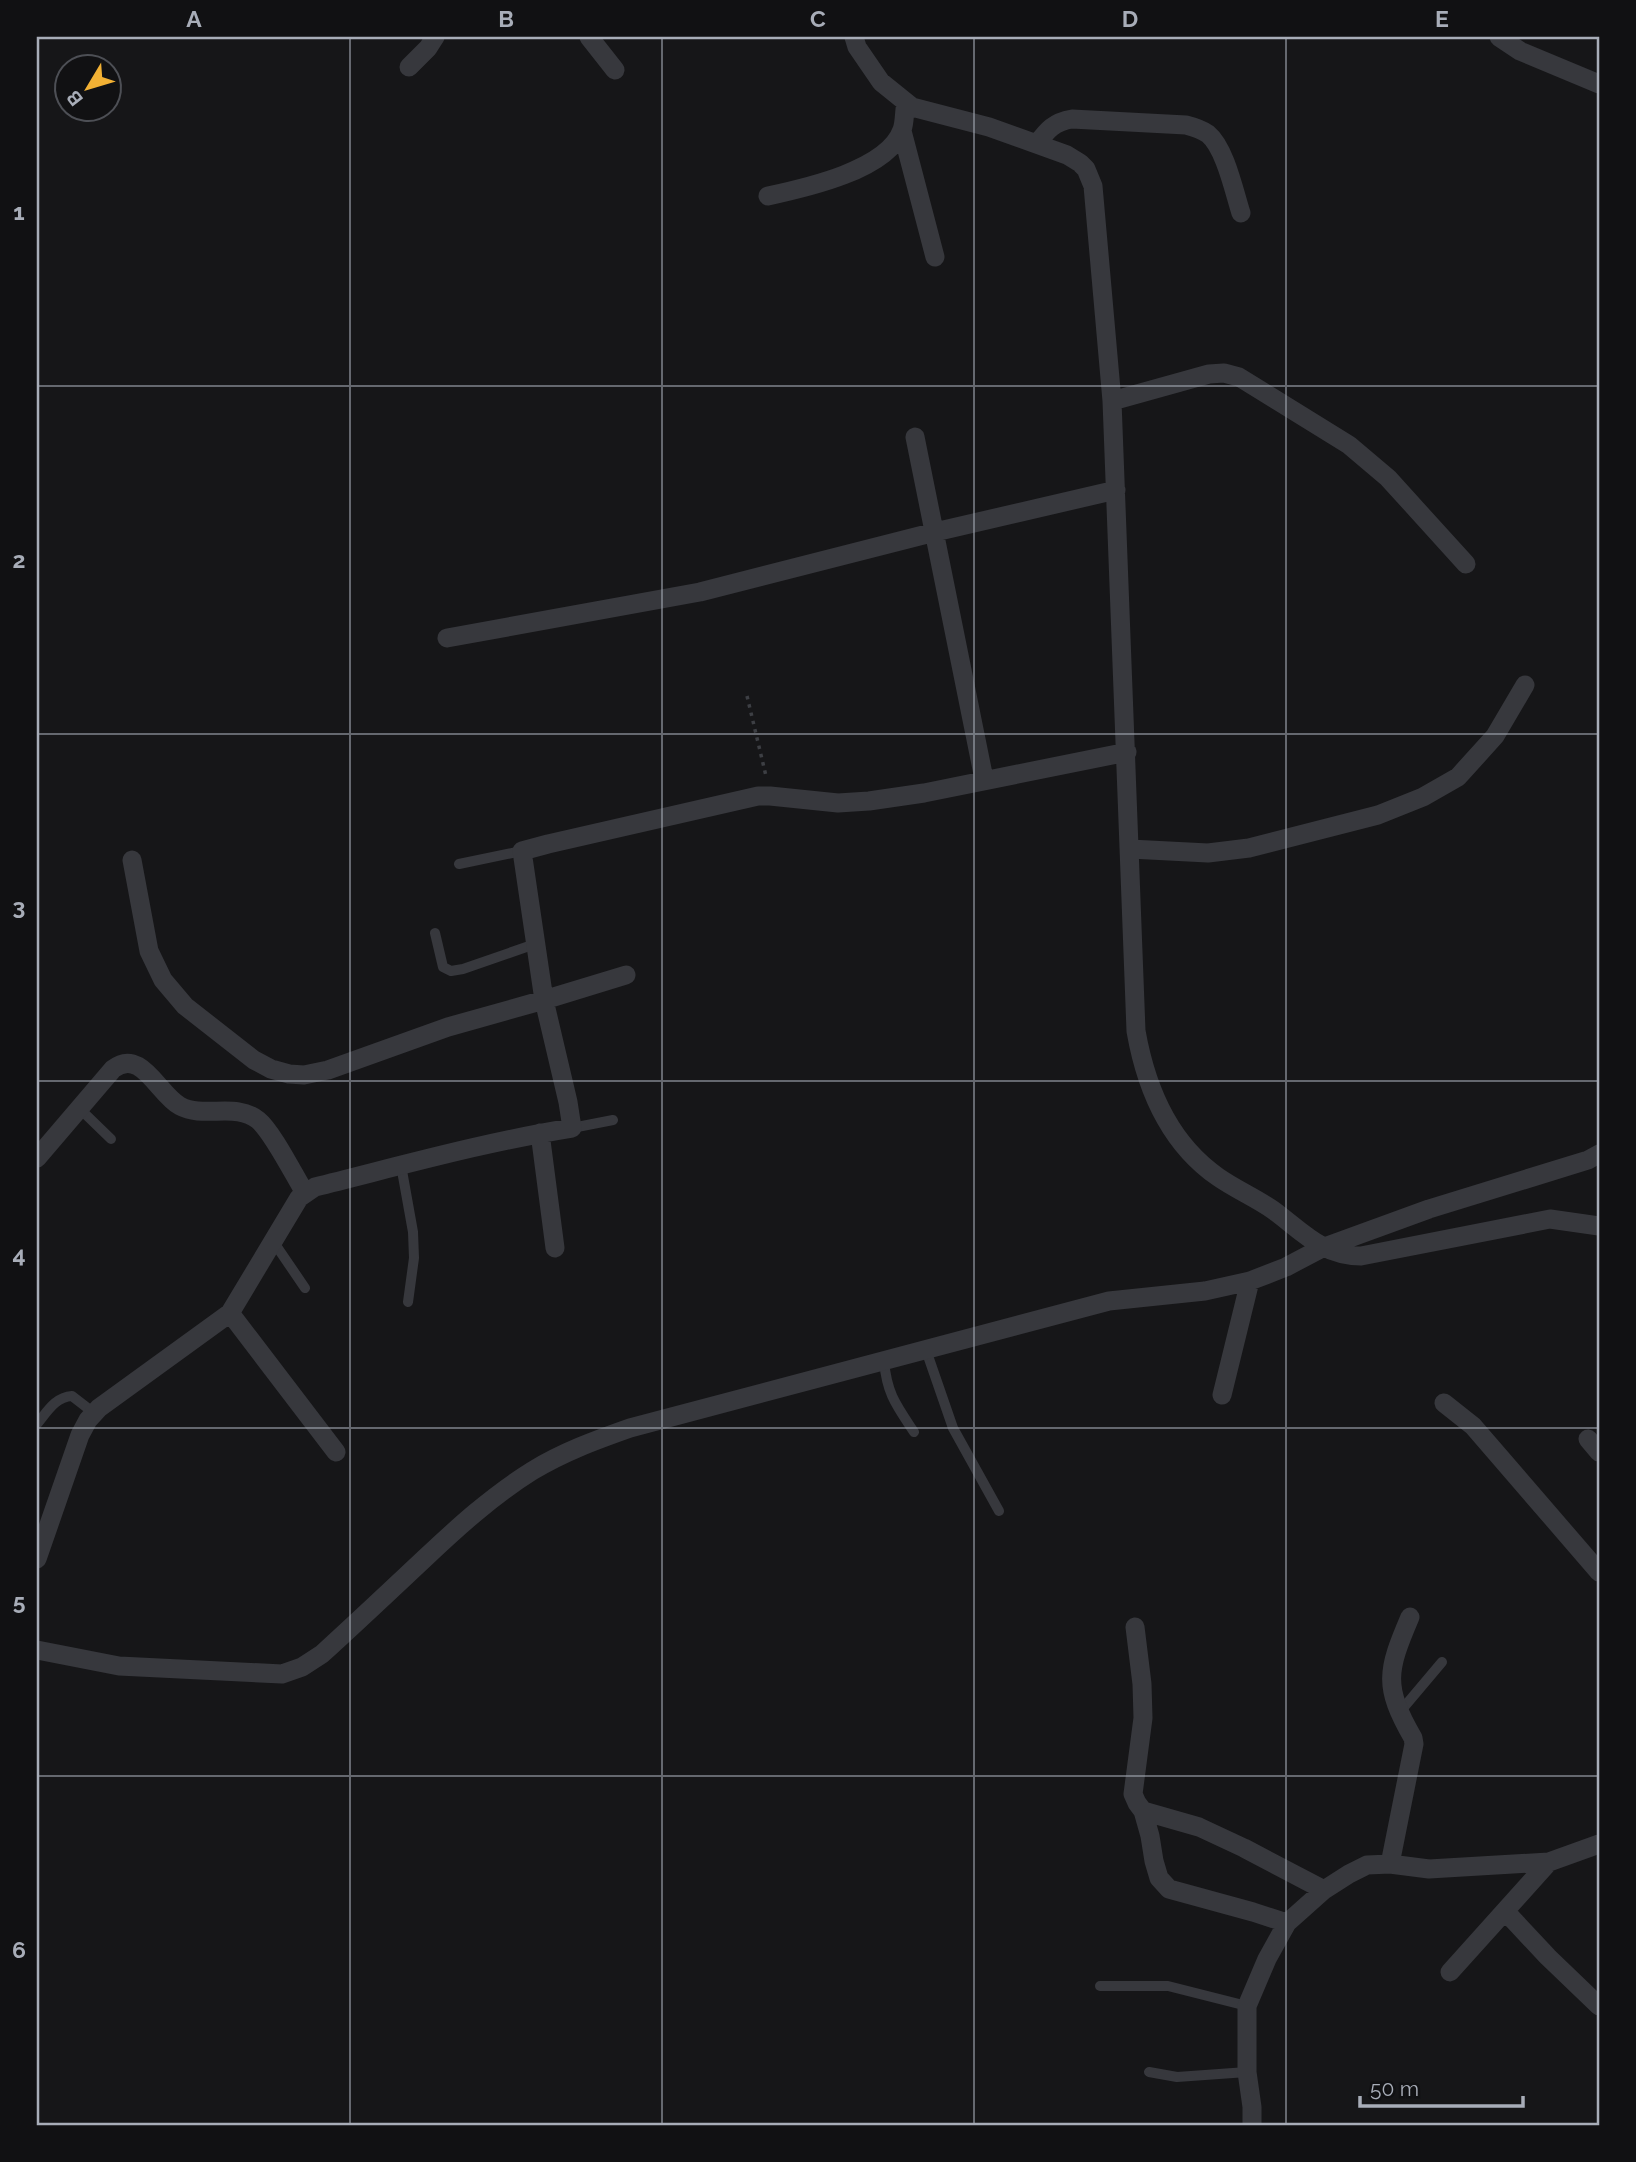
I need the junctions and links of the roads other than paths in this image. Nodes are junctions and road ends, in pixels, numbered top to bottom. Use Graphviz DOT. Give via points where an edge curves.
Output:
graph roads {
  1 [pos="435,37"];
  2 [pos="589,37"];
  3 [pos="854,37"];
  4 [pos="1499,37"];
  5 [pos="409,67"];
  6 [pos="615,70"];
  7 [pos="1599,83"];
  8 [pos="906,103"];
  9 [pos="902,131"];
  10 [pos="1037,144"];
  11 [pos="768,196"];
  12 [pos="1241,213"];
  13 [pos="935,257"];
  14 [pos="1112,401"];
  15 [pos="915,437"];
  16 [pos="1116,490"];
  17 [pos="935,532"];
  18 [pos="1466,564"];
  19 [pos="447,638"];
  20 [pos="1525,685"];
  21 [pos="1127,752"];
  22 [pos="984,779"];
  23 [pos="1129,849"];
  24 [pos="522,851"];
  25 [pos="132,860"];
  26 [pos="459,864"];
  27 [pos="435,933"];
  28 [pos="535,944"];
  29 [pos="626,975"];
  30 [pos="544,1000"];
  31 [pos="79,1108"];
  32 [pos="613,1120"];
  33 [pos="572,1128"];
  34 [pos="540,1133"];
  35 [pos="111,1139"];
  36 [pos="1599,1154"];
  37 [pos="37,1158"];
  38 [pos="401,1165"];
  39 [pos="305,1193"];
  40 [pos="1599,1226"];
  41 [pos="273,1241"];
  42 [pos="555,1248"];
  43 [pos="1322,1248"];
  44 [pos="1250,1281"];
  45 [pos="305,1288"];
  46 [pos="408,1302"];
  47 [pos="230,1313"];
  48 [pos="926,1350"];
  49 [pos="884,1361"];
  50 [pos="1222,1395"];
  51 [pos="1444,1403"];
  52 [pos="94,1413"];
  53 [pos="37,1424"];
  54 [pos="914,1432"];
  55 [pos="336,1452"];
  56 [pos="999,1511"];
  57 [pos="37,1559"];
  58 [pos="1599,1572"];
  59 [pos="1410,1617"];
  60 [pos="1135,1627"];
  61 [pos="37,1650"];
  62 [pos="1442,1662"];
  63 [pos="1399,1714"];
  64 [pos="1143,1811"];
  65 [pos="1599,1844"];
  66 [pos="1549,1862"];
  67 [pos="1390,1864"];
  68 [pos="1324,1890"];
  69 [pos="1505,1911"];
  70 [pos="1287,1923"];
  71 [pos="1450,1972"];
  72 [pos="1100,1986"];
  73 [pos="1247,2006"];
  74 [pos="1599,2006"];
  75 [pos="1149,2072"];
  76 [pos="1247,2072"];
  77 [pos="1252,2125"];
  1 -- 5 [label="street"];
  2 -- 6 [label="street"];
  3 -- 8 [label="street" via="881,82"];
  4 -- 7 [label="street" via="1520,51"];
  8 -- 9 [label="street"];
  8 -- 10 [label="street"];
  9 -- 11 [label="street" via="880,158 818,185"];
  9 -- 13 [label="street"];
  10 -- 12 [label="street" via="1048,129 1073,120 1200,129 1220,150"];
  10 -- 14 [label="street" via="1073,158 1086,170 1093,186"];
  14 -- 16 [label="street"];
  14 -- 18 [label="street" via="1209,374 1239,377 1349,445 1388,478"];
  15 -- 17 [label="street"];
  16 -- 17 [label="street"];
  16 -- 21 [label="street"];
  17 -- 19 [label="street" via="700,592"];
  17 -- 22 [label="street"];
  20 -- 23 [label="street" via="1495,736 1458,777 1423,797 1378,815 1249,848 1208,853"];
  21 -- 22 [label="street"];
  21 -- 23 [label="street"];
  22 -- 24 [label="street" via="870,801 758,796"];
  23 -- 43 [label="street" via="1136,1031 1155,1099 1200,1163"];
  24 -- 26 [label="lane"];
  24 -- 28 [label="street"];
  25 -- 30 [label="street" via="149,951 163,981 185,1006 271,1069 304,1075 328,1070 448,1027"];
  27 -- 28 [label="lane" via="443,967 451,971"];
  28 -- 30 [label="street"];
  29 -- 30 [label="street"];
  30 -- 33 [label="street"];
  31 -- 35 [label="lane"];
  31 -- 37 [label="street"];
  31 -- 39 [label="street" via="113,1069 124,1062 134,1063 184,1108 255,1117"];
  32 -- 33 [label="lane"];
  33 -- 34 [label="street"];
  34 -- 38 [label="street"];
  34 -- 42 [label="street"];
  36 -- 43 [label="street"];
  38 -- 39 [label="street"];
  38 -- 46 [label="lane" via="414,1245"];
  39 -- 41 [label="street"];
  40 -- 43 [label="street" via="1550,1219 1361,1256"];
  41 -- 45 [label="lane"];
  41 -- 47 [label="street"];
  43 -- 44 [label="street"];
  44 -- 48 [label="street" via="1205,1291 1109,1301"];
  44 -- 50 [label="street"];
  47 -- 52 [label="street"];
  47 -- 55 [label="street"];
  48 -- 49 [label="street"];
  48 -- 56 [label="lane" via="953,1428"];
  49 -- 54 [label="lane" via="889,1391"];
  49 -- 61 [label="street" via="630,1428 564,1454 474,1512 322,1654 282,1674 119,1666"];
  51 -- 58 [label="street" via="1473,1426"];
  52 -- 53 [label="lane" via="72,1396 64,1396"];
  52 -- 57 [label="street" via="80,1435"];
  59 -- 63 [label="street" via="1392,1671"];
  60 -- 64 [label="street" via="1143,1718 1133,1794"];
  62 -- 63 [label="lane"];
  63 -- 67 [label="street" via="1414,1744"];
  64 -- 68 [label="street" via="1210,1832"];
  64 -- 70 [label="street" via="1159,1878 1169,1889"];
  65 -- 66 [label="street"];
  66 -- 67 [label="street" via="1429,1869"];
  66 -- 69 [label="street"];
  67 -- 68 [label="street" via="1367,1865"];
  68 -- 70 [label="street"];
  69 -- 71 [label="street"];
  69 -- 74 [label="street"];
  70 -- 73 [label="street"];
  72 -- 73 [label="lane" via="1168,1986"];
  73 -- 76 [label="street"];
  75 -- 76 [label="lane" via="1177,2077"];
  76 -- 77 [label="street"];
}
